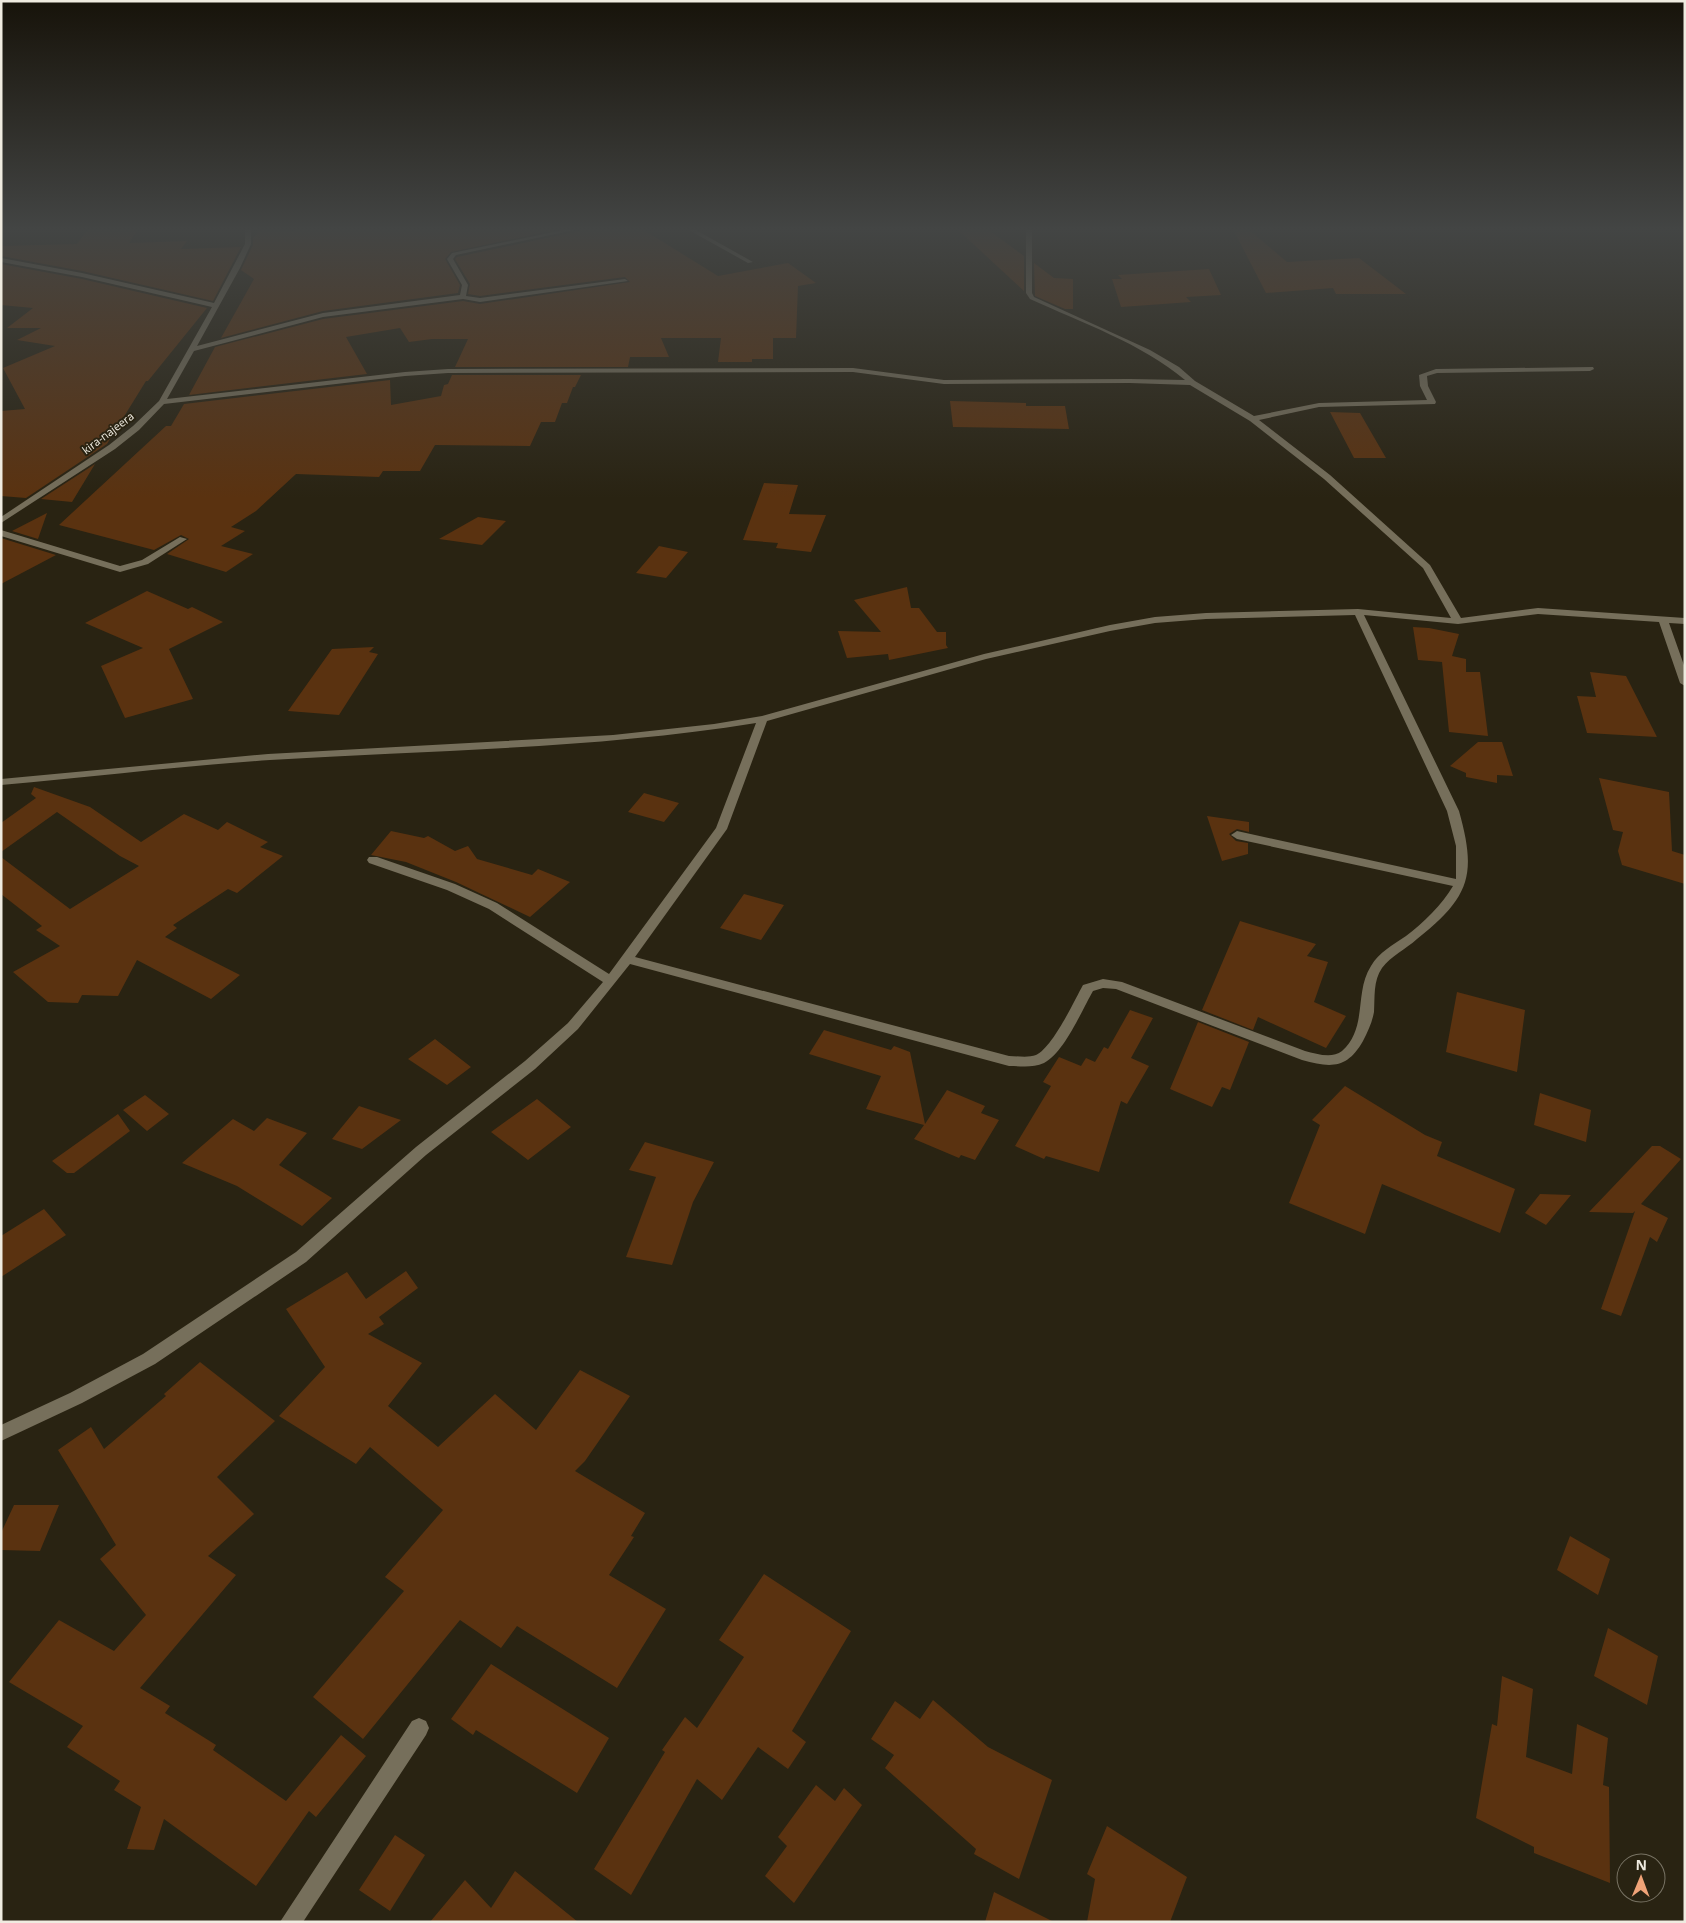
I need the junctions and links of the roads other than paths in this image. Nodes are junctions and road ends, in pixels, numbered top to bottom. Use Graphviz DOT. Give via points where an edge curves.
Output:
graph roads {
  1 [pos="209,319"];
  2 [pos="309,319"];
  3 [pos="1077,319"];
  4 [pos="191,350"];
  5 [pos="1590,369"];
  6 [pos="1192,383"];
  7 [pos="162,402"];
  8 [pos="1253,419"];
  9 [pos="1,521"];
  10 [pos="1,533"];
  11 [pos="183,539"];
  12 [pos="1358,612"];
  13 [pos="1663,619"];
  14 [pos="1458,621"];
  15 [pos="1685,621"];
  16 [pos="1685,683"];
  17 [pos="763,719"];
  18 [pos="1,782"];
  19 [pos="1237,835"];
  20 [pos="373,860"];
  21 [pos="1460,884"];
  22 [pos="627,959"];
  23 [pos="611,981"];
  24 [pos="1,1433"];
  25 [pos="419,1728"];
  26 [pos="290,1922"];
  1 -- 4 [label="street, kira-najeera"];
  2 -- 4 [label="street"];
  3 -- 6 [label="street" via="1148,351"];
  4 -- 7 [label="street, kira-najeera"];
  5 -- 8 [label="street" via="1436,371 1423,375 1424,386 1432,402 1320,404"];
  6 -- 7 [label="street" via="1154,380 942,382 853,370 440,371"];
  6 -- 8 [label="street"];
  7 -- 9 [label="street, kira-najeera" via="112,447"];
  8 -- 14 [label="street" via="1327,476 1428,567"];
  10 -- 11 [label="street" via="120,569 144,564"];
  12 -- 14 [label="street"];
  12 -- 17 [label="street" via="1206,616 1110,628 984,657"];
  12 -- 21 [label="street" via="1453,811 1462,840"];
  13 -- 14 [label="street" via="1538,611"];
  13 -- 15 [label="street"];
  13 -- 16 [label="street"];
  17 -- 18 [label="street" via="613,738 268,757"];
  17 -- 22 [label="street" via="721,829"];
  19 -- 21 [label="street"];
  20 -- 23 [label="street" via="451,886 492,906"];
  21 -- 22 [label="street" via="1428,924 1376,967 1370,979 1366,1020 1354,1047 1345,1057 1335,1061 1320,1061 1302,1055 1107,982 1088,988 1052,1049 1042,1058 1030,1062 1009,1060"];
  22 -- 23 [label="street"];
  23 -- 24 [label="street" via="573,1026 301,1257 149,1360"];
  25 -- 26 [label="street"];
}
